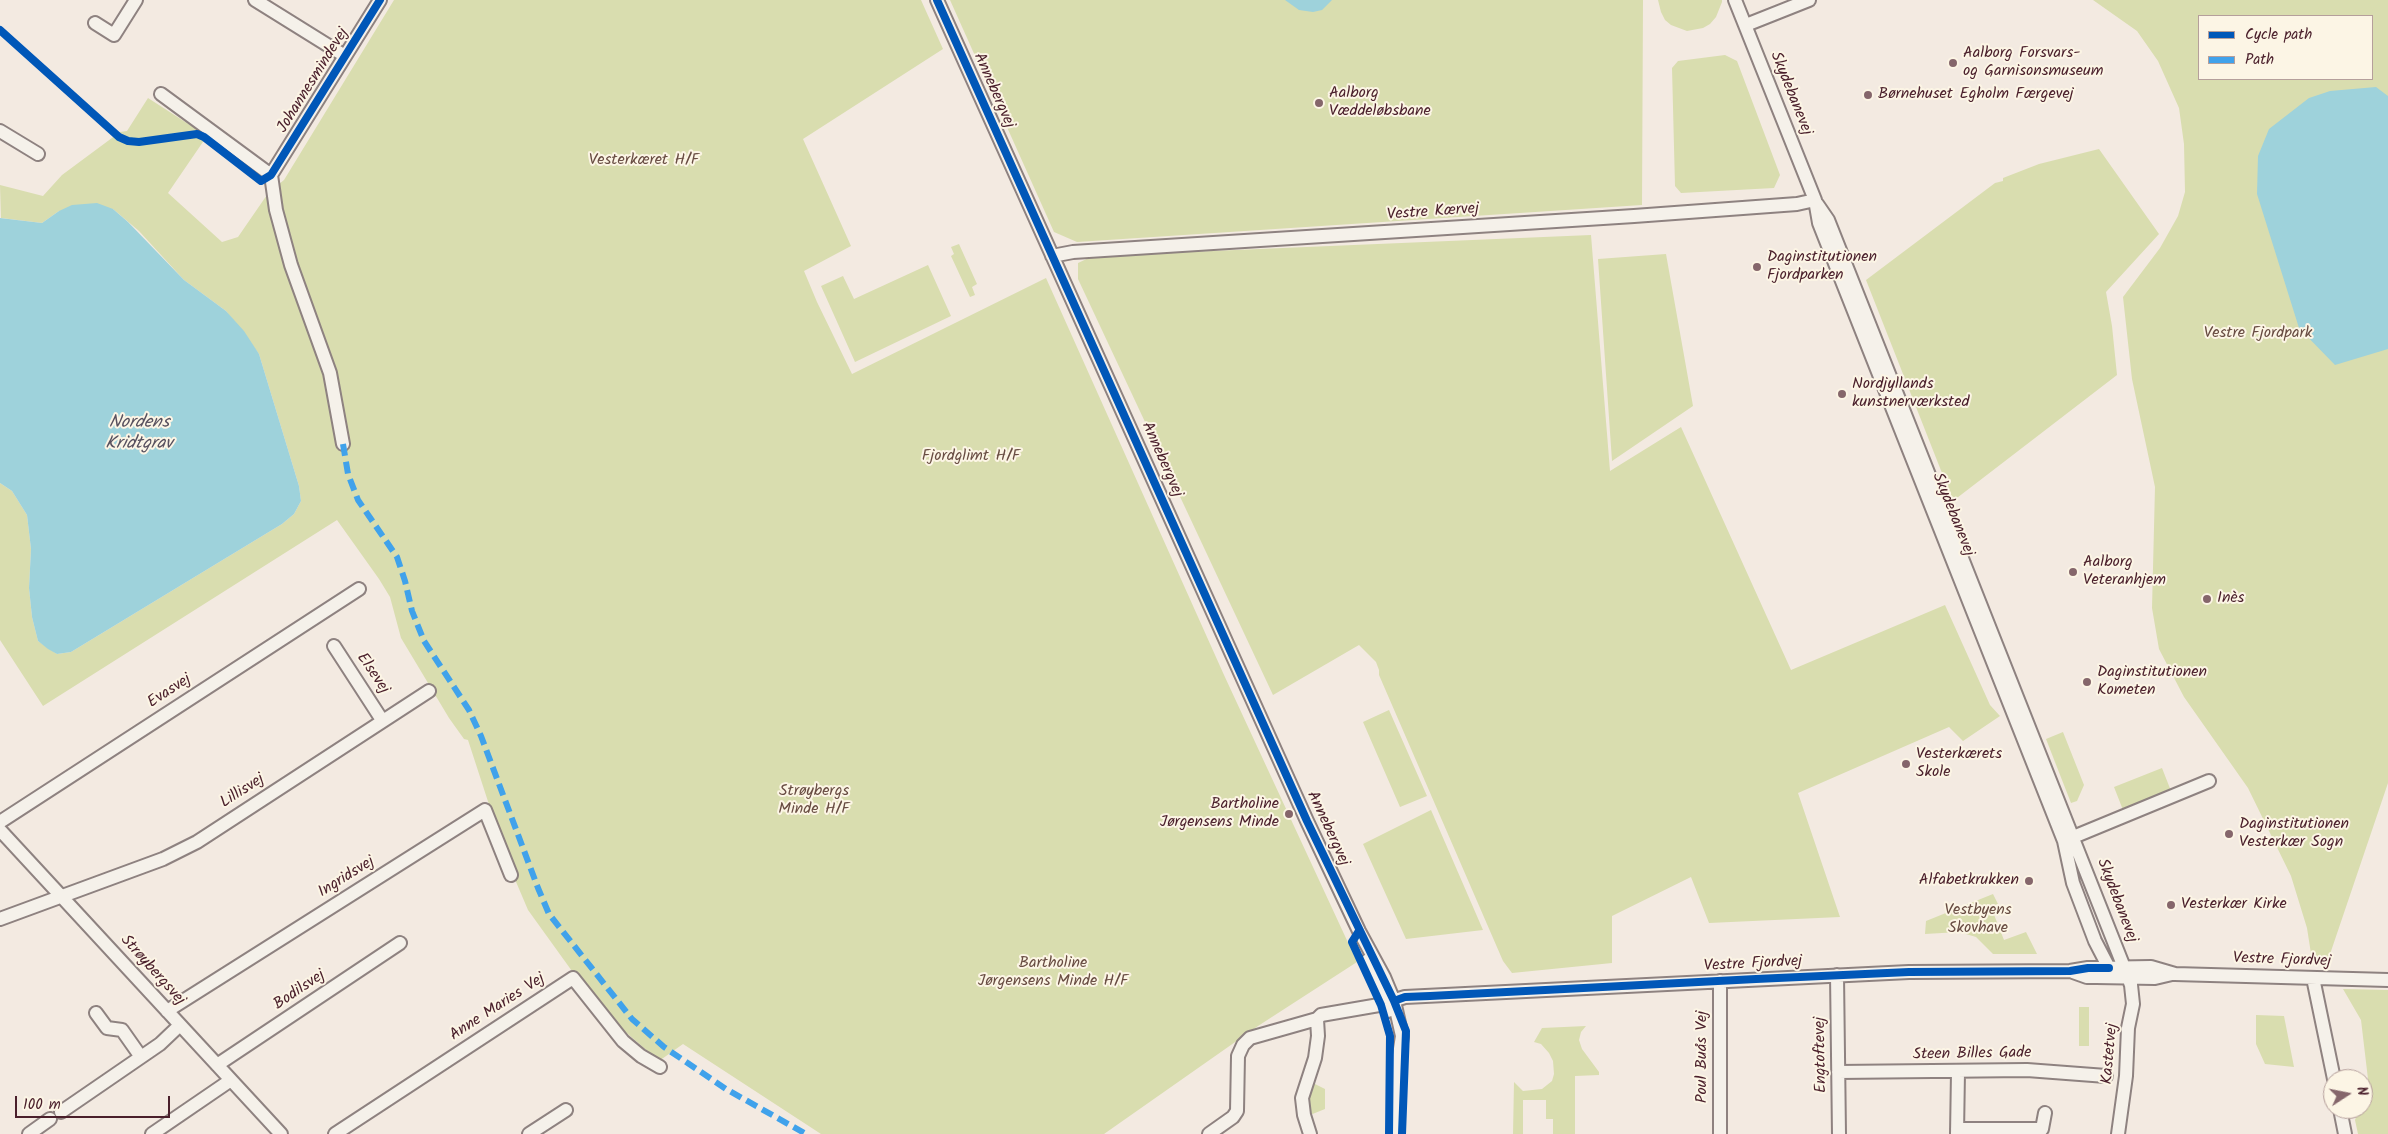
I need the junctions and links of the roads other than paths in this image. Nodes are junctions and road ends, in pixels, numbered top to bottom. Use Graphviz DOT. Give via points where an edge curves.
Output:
graph roads {
  1 [pos="136,0"];
  2 [pos="255,0"];
  3 [pos="380,0"];
  4 [pos="937,0"];
  5 [pos="1735,0"];
  6 [pos="1808,0"];
  7 [pos="95,23"];
  8 [pos="1746,26"];
  9 [pos="346,56"];
  10 [pos="161,94"];
  11 [pos="0,131"];
  12 [pos="38,154"];
  13 [pos="271,176"];
  14 [pos="1815,200"];
  15 [pos="1052,256"];
  16 [pos="342,444"];
  17 [pos="358,589"];
  18 [pos="334,646"];
  19 [pos="429,691"];
  20 [pos="382,720"];
  21 [pos="2209,781"];
  22 [pos="0,822"];
  23 [pos="0,830"];
  24 [pos="2069,839"];
  25 [pos="511,875"];
  26 [pos="63,896"];
  27 [pos="0,919"];
  28 [pos="400,943"];
  29 [pos="2109,968"];
  30 [pos="2070,971"];
  31 [pos="2124,974"];
  32 [pos="1837,976"];
  33 [pos="2314,978"];
  34 [pos="2388,980"];
  35 [pos="1720,981"];
  36 [pos="1390,1002"];
  37 [pos="167,1011"];
  38 [pos="96,1013"];
  39 [pos="1317,1019"];
  40 [pos="180,1025"];
  41 [pos="141,1057"];
  42 [pos="217,1065"];
  43 [pos="660,1067"];
  44 [pos="2332,1069"];
  45 [pos="1838,1072"];
  46 [pos="1958,1072"];
  47 [pos="2106,1076"];
  48 [pos="231,1080"];
  49 [pos="566,1110"];
  50 [pos="61,1112"];
  51 [pos="2045,1113"];
  52 [pos="50,1119"];
  53 [pos="2342,1119"];
  54 [pos="1957,1132"];
  55 [pos="29,1134"];
  56 [pos="152,1134"];
  57 [pos="280,1134"];
  58 [pos="335,1134"];
  59 [pos="529,1134"];
  60 [pos="1209,1134"];
  61 [pos="1310,1134"];
  62 [pos="1395,1134"];
  63 [pos="1720,1134"];
  64 [pos="1839,1134"];
  65 [pos="2118,1134"];
  66 [pos="2345,1134"];
  1 -- 7 [label="street" via="114,35"];
  2 -- 9 [label="street"];
  3 -- 9 [label="street, Johannesmindevej"];
  4 -- 15 [label="street, Annebergvej"];
  5 -- 8 [label="street, Skydebanevej"];
  6 -- 8 [label="street"];
  8 -- 14 [label="street, Skydebanevej"];
  9 -- 13 [label="street, Johannesmindevej"];
  10 -- 13 [label="street"];
  11 -- 12 [label="street"];
  13 -- 16 [label="street" via="276,210 291,265 330,373"];
  14 -- 15 [label="street, Vestre Kærvej" via="1788,205"];
  14 -- 24 [label="street, Skydebanevej" via="1832,228"];
  15 -- 36 [label="street, Annebergvej" via="1359,931 1375,982"];
  17 -- 22 [label="street, Evasvej"];
  18 -- 20 [label="street, Elsevej"];
  19 -- 20 [label="street, Lillisvej"];
  20 -- 26 [label="street, Lillisvej" via="197,842 163,859"];
  21 -- 24 [label="street"];
  23 -- 26 [label="street, Strøybergsvej"];
  24 -- 29 [label="street, Skydebanevej" via="2073,883 2098,949"];
  24 -- 31 [label="street, Skydebanevej"];
  25 -- 37 [label="street, Ingridsvej" via="485,810"];
  26 -- 27 [label="street, Lillisvej"];
  26 -- 37 [label="street, Strøybergsvej"];
  28 -- 42 [label="street, Bodilsvej"];
  29 -- 30 [label="street, Vestre Fjordvej"];
  29 -- 31 [label="street, Skydebanevej"];
  30 -- 31 [label="street, Vestre Fjordvej" via="2087,977"];
  30 -- 32 [label="street, Vestre Fjordvej" via="1986,970"];
  31 -- 33 [label="street, Vestre Fjordvej" via="2155,978 2175,974"];
  31 -- 65 [label="street, Kastetvej" via="2133,1004"];
  32 -- 35 [label="street, Vestre Fjordvej"];
  32 -- 45 [label="street, Engtoftevej"];
  33 -- 34 [label="street, Vestre Fjordvej"];
  33 -- 44 [label="street"];
  35 -- 36 [label="street, Vestre Fjordvej" via="1422,996"];
  35 -- 63 [label="street, Poul Buås Vej"];
  36 -- 39 [label="street, Vestre Fjordvej"];
  36 -- 62 [label="street, Annebergvej" via="1397,1068"];
  37 -- 40 [label="street, Strøybergsvej"];
  38 -- 41 [label="street" via="107,1028 122,1030"];
  39 -- 60 [label="street, Vestre Fjordvej" via="1258,1034 1243,1045 1238,1056 1237,1110 1233,1117"];
  39 -- 61 [label="street" via="1315,1058 1302,1098"];
  40 -- 41 [label="street"];
  40 -- 42 [label="street, Strøybergsvej"];
  41 -- 50 [label="street"];
  42 -- 48 [label="street, Strøybergsvej"];
  43 -- 58 [label="street, Anne Maries Vej" via="624,1041 573,978"];
  45 -- 46 [label="street, Steen Billes Gade"];
  45 -- 64 [label="street, Engtoftevej"];
  46 -- 47 [label="street, Steen Billes Gade" via="2027,1070"];
  46 -- 54 [label="street"];
  48 -- 56 [label="street"];
  48 -- 57 [label="street, Strøybergsvej"];
  49 -- 59 [label="street"];
  51 -- 54 [label="street" via="2042,1129"];
  52 -- 55 [label="street"];
  53 -- 66 [label="street"];
}
